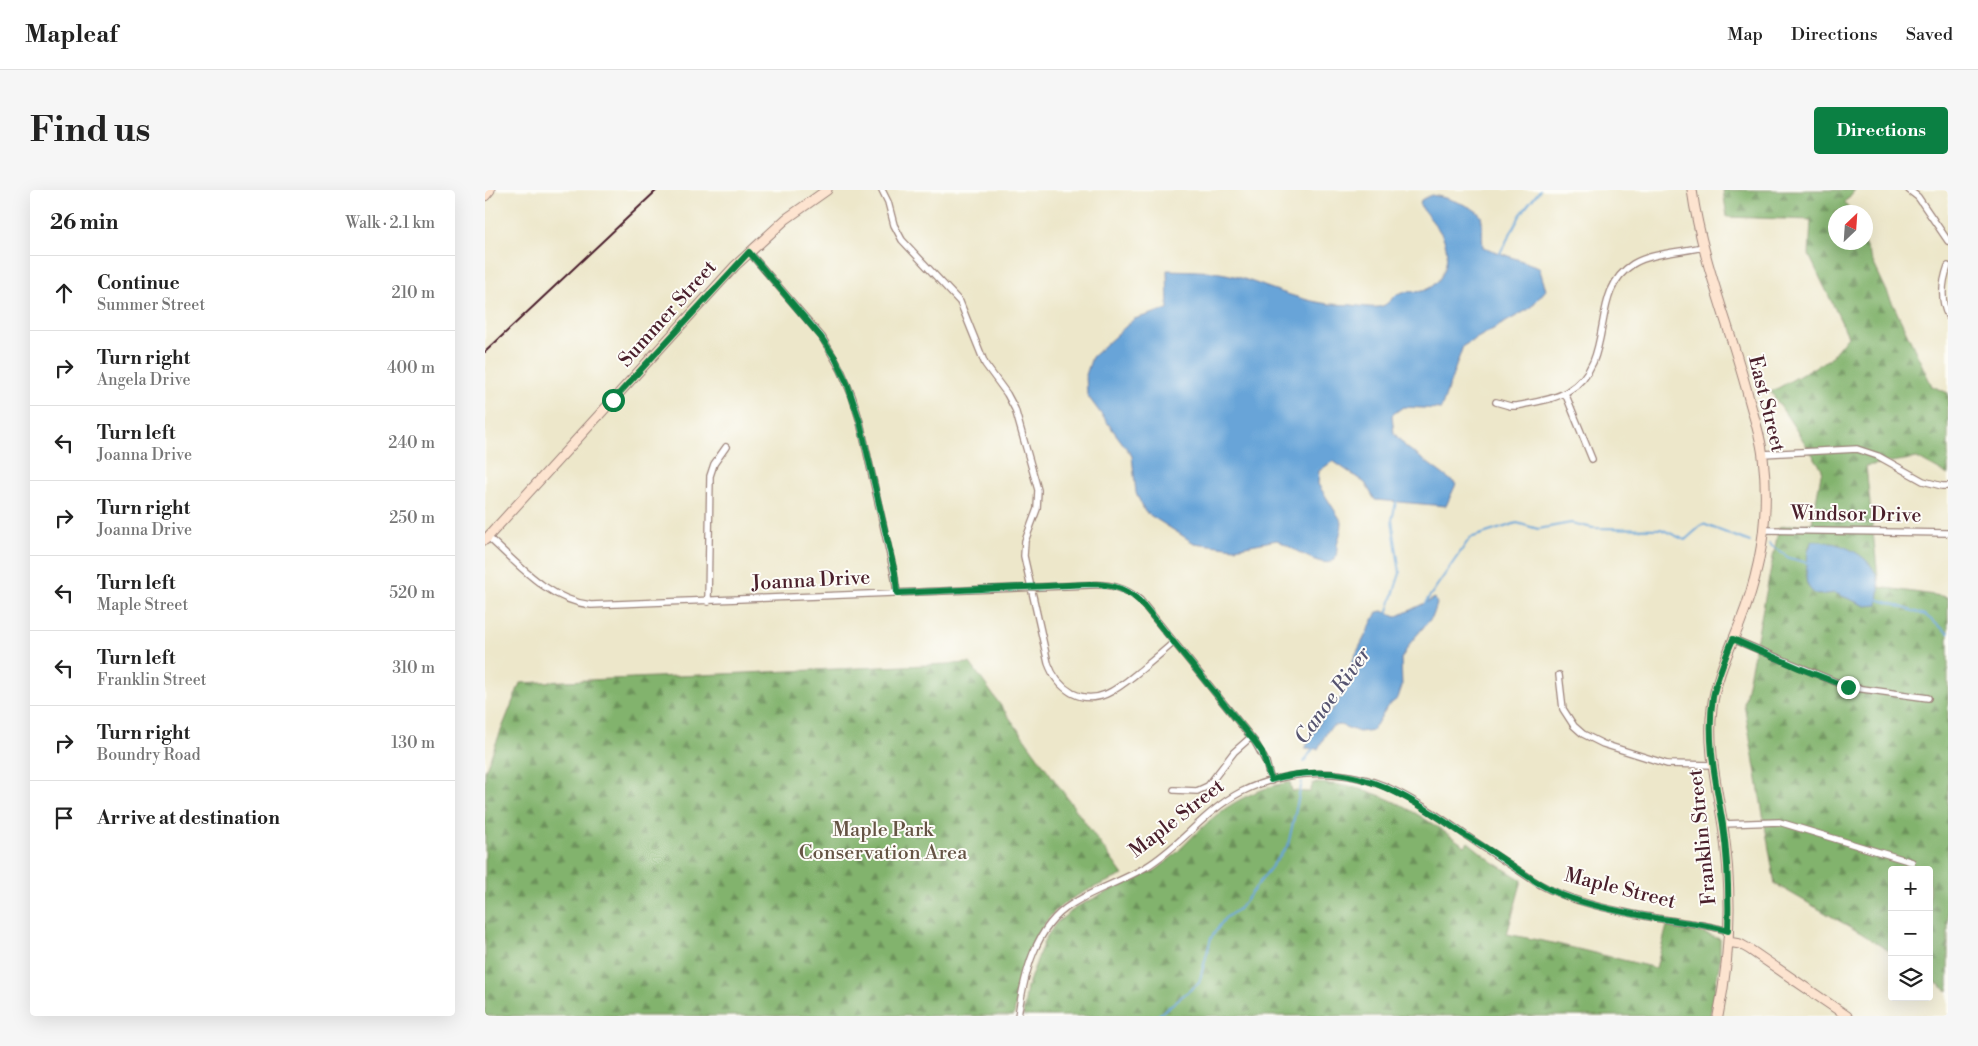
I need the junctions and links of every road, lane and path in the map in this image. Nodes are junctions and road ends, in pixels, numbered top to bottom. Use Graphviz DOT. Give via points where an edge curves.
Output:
graph roads {
  1 [pos="490,190"];
  2 [pos="827,190"];
  3 [pos="882,190"];
  4 [pos="1692,190"];
  5 [pos="1909,190"];
  6 [pos="485,196"];
  7 [pos="1948,241"];
  8 [pos="1703,247"];
  9 [pos="749,252"];
  10 [pos="1948,266"];
  11 [pos="1948,316"];
  12 [pos="1565,393"];
  13 [pos="1496,402"];
  14 [pos="726,447"];
  15 [pos="1763,454"];
  16 [pos="1593,459"];
  17 [pos="1948,486"];
  18 [pos="1764,530"];
  19 [pos="1948,533"];
  20 [pos="486,538"];
  21 [pos="1031,587"];
  22 [pos="897,593"];
  23 [pos="708,602"];
  24 [pos="1738,628"];
  25 [pos="1733,639"];
  26 [pos="1174,642"];
  27 [pos="1559,675"];
  28 [pos="1928,698"];
  29 [pos="1251,737"];
  30 [pos="1714,765"];
  31 [pos="1271,780"];
  32 [pos="1174,790"];
  33 [pos="1723,824"];
  34 [pos="1913,862"];
  35 [pos="1728,931"];
  36 [pos="1728,942"];
  37 [pos="1018,1016"];
  38 [pos="1718,1016"];
  39 [pos="1847,1016"];
  1 -- 6 [label="street"];
  2 -- 9 [label="street, Summer Street" via="786,219"];
  3 -- 21 [label="street" via="902,240 960,302 981,355 1015,409 1038,490 1037,509 1024,549"];
  4 -- 8 [label="street, East Street"];
  5 -- 7 [label="street" via="1918,197"];
  8 -- 12 [label="street" via="1642,259 1623,272 1610,293 1598,351 1590,371"];
  8 -- 15 [label="street, East Street"];
  9 -- 20 [label="street, Summer Street"];
  9 -- 22 [label="street" via="821,337 847,383 860,422"];
  10 -- 11 [label="street" via="1943,281"];
  12 -- 13 [label="street" via="1515,406"];
  12 -- 16 [label="street"];
  14 -- 23 [label="street" via="710,476"];
  15 -- 17 [label="street, Windsor Drive" via="1857,449 1878,456 1923,481"];
  15 -- 18 [label="street, East Street"];
  18 -- 19 [label="street, Windsor Drive"];
  18 -- 24 [label="street, East Street" via="1757,570"];
  20 -- 23 [label="street, Joanna Drive" via="540,584 575,602 599,606"];
  21 -- 22 [label="street, Joanna Drive"];
  21 -- 26 [label="street, Joanna Drive" via="1104,584 1120,588 1140,600"];
  21 -- 26 [label="street" via="1053,674 1064,688 1077,695 1094,698 1107,695"];
  22 -- 23 [label="street, Joanna Drive"];
  24 -- 25 [label="street, Franklin Street"];
  25 -- 28 [label="street" via="1848,687"];
  25 -- 30 [label="street, Franklin Street" via="1713,698 1711,737"];
  26 -- 29 [label="street, Joanna Drive"];
  27 -- 30 [label="street" via="1563,709 1583,734 1603,744 1667,764"];
  29 -- 31 [label="street, Joanna Drive" via="1262,752"];
  29 -- 32 [label="street" via="1233,752 1208,786 1197,791"];
  30 -- 33 [label="street, Franklin Street"];
  31 -- 35 [label="street, Maple Street" via="1290,775 1326,774 1376,783 1426,809 1553,891 1619,911"];
  31 -- 37 [label="street, Maple Street" via="1248,789 1206,815 1149,866 1059,913 1048,926 1028,968"];
  33 -- 34 [label="street" via="1779,822"];
  33 -- 35 [label="street, Franklin Street"];
  35 -- 36 [label="street, Franklin Street"];
  36 -- 38 [label="street, Franklin Street"];
  36 -- 39 [label="street" via="1749,949"];
}
